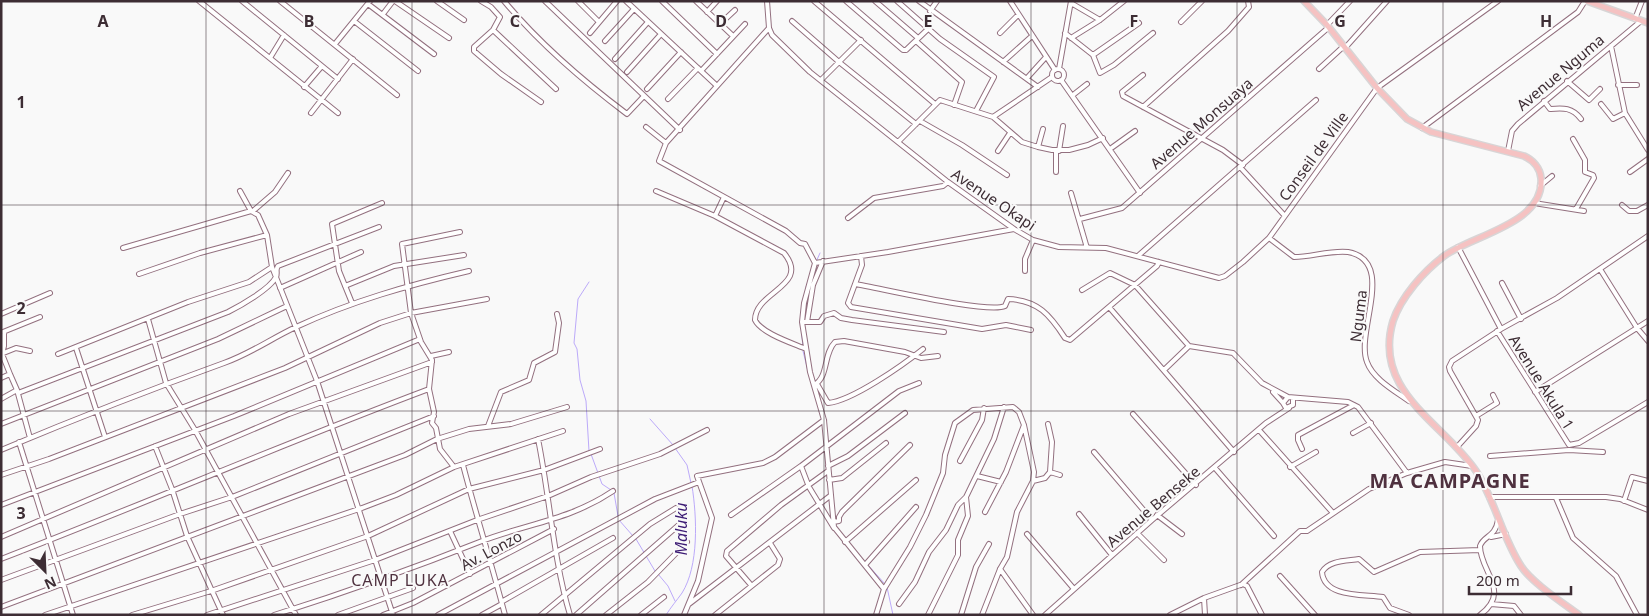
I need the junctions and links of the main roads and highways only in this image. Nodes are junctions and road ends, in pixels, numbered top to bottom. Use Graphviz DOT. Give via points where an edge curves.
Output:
graph roads {
  1 [pos="1304,1"];
  2 [pos="1586,1"];
  3 [pos="1648,23"];
  4 [pos="1579,615"];
  1 -- 4 [label="main road" via="1406,119 1422,128 1508,151 1534,162 1540,176 1534,202 1515,222 1442,257 1399,308 1390,338 1392,363 1409,401 1473,467 1523,569"];
  2 -- 3 [label="main road"];
}
